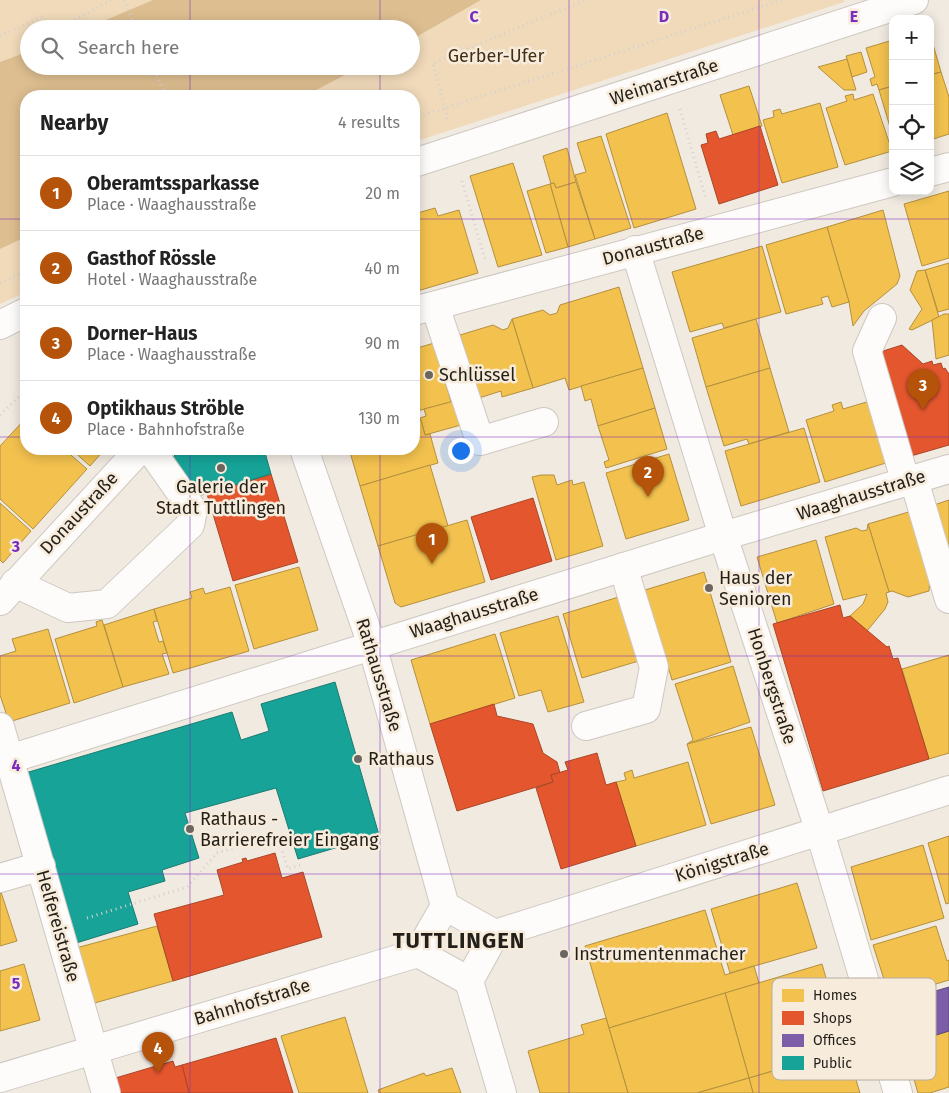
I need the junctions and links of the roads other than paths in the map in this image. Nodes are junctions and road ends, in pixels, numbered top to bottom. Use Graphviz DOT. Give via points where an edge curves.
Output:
graph roads {
  1 [pos="914,0"];
  2 [pos="420,161"];
  3 [pos="949,167"];
  4 [pos="934,171"];
  5 [pos="889,183"];
  6 [pos="635,250"];
  7 [pos="424,309"];
  8 [pos="20,315"];
  9 [pos="882,318"];
  10 [pos="0,325"];
  11 [pos="544,422"];
  12 [pos="134,455"];
  13 [pos="154,455"];
  14 [pos="306,455"];
  15 [pos="949,470"];
  16 [pos="910,481"];
  17 [pos="723,536"];
  18 [pos="622,567"];
  19 [pos="7,592"];
  20 [pos="949,599"];
  21 [pos="372,645"];
  22 [pos="586,726"];
  23 [pos="0,727"];
  24 [pos="5,761"];
  25 [pos="949,790"];
  26 [pos="820,832"];
  27 [pos="40,866"];
  28 [pos="0,878"];
  29 [pos="444,906"];
  30 [pos="495,934"];
  31 [pos="418,953"];
  32 [pos="864,978"];
  33 [pos="469,981"];
  34 [pos="93,1050"];
  35 [pos="0,1078"];
  36 [pos="894,1080"];
  37 [pos="106,1093"];
  38 [pos="502,1093"];
  39 [pos="898,1093"];
  1 -- 2 [label="street, Weimarstraße"];
  3 -- 4 [label="street"];
  5 -- 6 [label="street, Donaustraße"];
  6 -- 7 [label="street, Donaustraße"];
  6 -- 17 [label="street, Honbergstraße"];
  7 -- 11 [label="street" via="480,441"];
  8 -- 10 [label="street"];
  9 -- 16 [label="street" via="867,351"];
  12 -- 19 [label="street, Donaustraße"];
  13 -- 19 [label="street" via="193,510 190,525 107,604 68,608"];
  14 -- 21 [label="street, Rathausstraße"];
  15 -- 16 [label="street, Waaghausstraße"];
  16 -- 17 [label="street, Waaghausstraße"];
  16 -- 20 [label="street"];
  17 -- 18 [label="street, Waaghausstraße"];
  17 -- 26 [label="street, Honbergstraße"];
  18 -- 21 [label="street, Waaghausstraße"];
  18 -- 22 [label="street" via="654,667 646,709"];
  21 -- 24 [label="street, Waaghausstraße"];
  21 -- 29 [label="street, Rathausstraße"];
  23 -- 24 [label="street"];
  24 -- 27 [label="street, Helfereistraße"];
  25 -- 26 [label="street, Königstraße"];
  26 -- 30 [label="street, Königstraße"];
  26 -- 32 [label="street, Honbergstraße"];
  27 -- 28 [label="street"];
  27 -- 34 [label="street, Helfereistraße"];
  29 -- 30 [label="street"];
  29 -- 31 [label="street"];
  30 -- 33 [label="street"];
  31 -- 33 [label="street"];
  31 -- 34 [label="street, Bahnhofstraße"];
  33 -- 38 [label="street"];
  34 -- 35 [label="street, Bahnhofstraße"];
  34 -- 37 [label="street, Helfereistraße"];
  36 -- 39 [label="street, Honbergstraße"];
}
